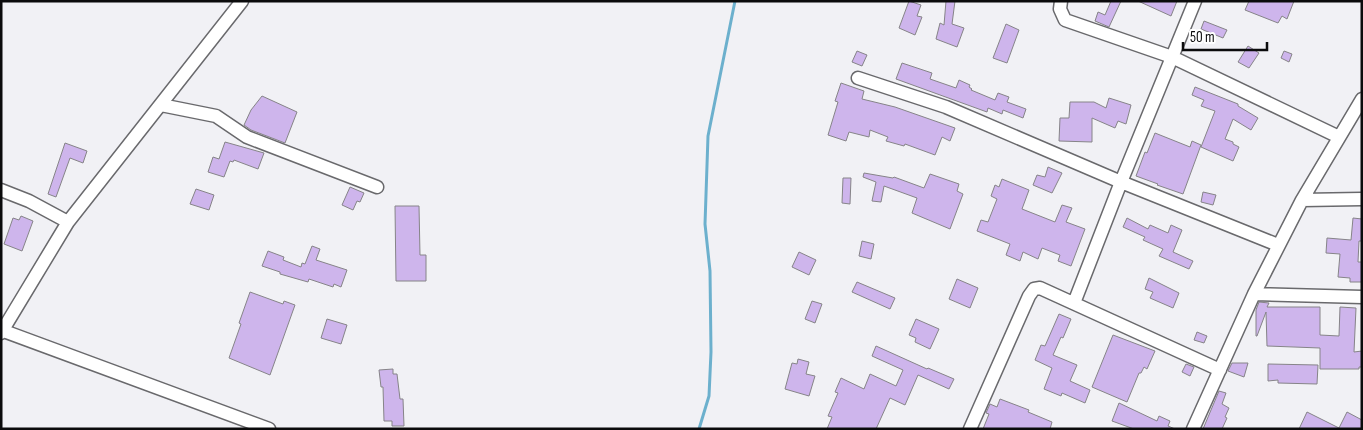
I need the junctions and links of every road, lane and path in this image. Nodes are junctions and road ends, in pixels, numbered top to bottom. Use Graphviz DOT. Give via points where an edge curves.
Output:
graph roads {
  1 [pos="1061,1"];
  2 [pos="1195,1"];
  3 [pos="241,2"];
  4 [pos="1172,57"];
  5 [pos="858,78"];
  6 [pos="1362,99"];
  7 [pos="161,106"];
  8 [pos="1340,137"];
  9 [pos="1120,182"];
  10 [pos="377,187"];
  11 [pos="1,190"];
  12 [pos="1362,199"];
  13 [pos="1302,200"];
  14 [pos="68,222"];
  15 [pos="1278,245"];
  16 [pos="1254,294"];
  17 [pos="1362,297"];
  18 [pos="1074,303"];
  19 [pos="2,331"];
  20 [pos="1220,370"];
  21 [pos="269,429"];
  22 [pos="970,429"];
  23 [pos="1193,429"];
  1 -- 4 [label="street" via="1060,9 1065,20"];
  2 -- 4 [label="street"];
  3 -- 7 [label="street"];
  4 -- 8 [label="street"];
  4 -- 9 [label="street"];
  5 -- 9 [label="street" via="946,107"];
  6 -- 8 [label="street"];
  7 -- 10 [label="street" via="216,116 247,137"];
  7 -- 14 [label="street"];
  8 -- 13 [label="street"];
  9 -- 15 [label="street"];
  9 -- 18 [label="street"];
  11 -- 14 [label="street"];
  12 -- 13 [label="street"];
  13 -- 15 [label="street"];
  14 -- 19 [label="street"];
  15 -- 16 [label="street"];
  16 -- 17 [label="street"];
  16 -- 20 [label="street"];
  18 -- 20 [label="street"];
  18 -- 22 [label="street" via="1040,288 1034,289"];
  19 -- 21 [label="street"];
  20 -- 23 [label="street"];
}
